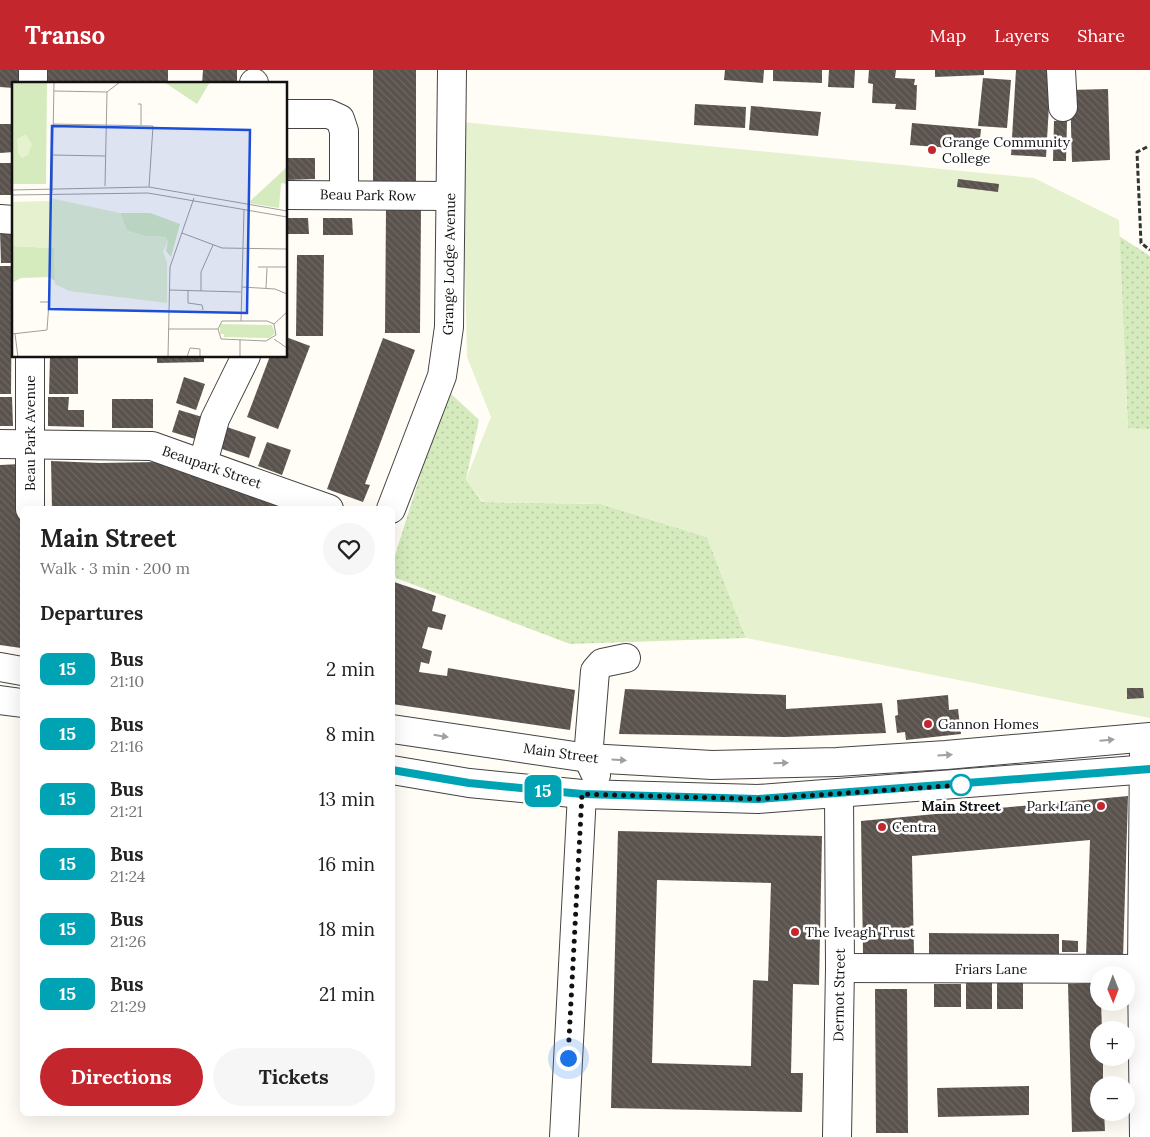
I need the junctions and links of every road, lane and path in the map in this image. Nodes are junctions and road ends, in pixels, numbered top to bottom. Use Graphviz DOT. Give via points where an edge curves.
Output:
graph roads {
  1 [pos="452,70"];
  2 [pos="1061,70"];
  3 [pos="1063,106"];
  4 [pos="288,114"];
  5 [pos="1147,147"];
  6 [pos="288,195"];
  7 [pos="344,195"];
  8 [pos="450,196"];
  9 [pos="1150,250"];
  10 [pos="30,358"];
  11 [pos="245,358"];
  12 [pos="0,444"];
  13 [pos="31,444"];
  14 [pos="203,463"];
  15 [pos="30,506"];
  16 [pos="314,506"];
  17 [pos="392,506"];
  18 [pos="626,658"];
  19 [pos="0,668"];
  20 [pos="20,671"];
  21 [pos="0,700"];
  22 [pos="20,703"];
  23 [pos="395,729"];
  24 [pos="1146,737"];
  25 [pos="588,758"];
  26 [pos="1147,769"];
  27 [pos="395,771"];
  28 [pos="839,793"];
  29 [pos="593,795"];
  30 [pos="840,968"];
  31 [pos="1142,969"];
  32 [pos="564,1137"];
  33 [pos="837,1137"];
  34 [pos="1144,1137"];
  1 -- 8 [label="street, Grange Lodge Avenue"];
  2 -- 3 [label="street"];
  4 -- 7 [label="street" via="329,114 340,119 344,131"];
  5 -- 9 [label="path" via="1137,152 1141,243"];
  6 -- 7 [label="street, Beau Park Row"];
  7 -- 8 [label="street, Beau Park Row"];
  8 -- 17 [label="street, Grange Lodge Avenue" via="449,327 442,376"];
  10 -- 13 [label="street, Beau Park Avenue"];
  11 -- 14 [label="street" via="215,419"];
  12 -- 13 [label="street, Beaupark Street"];
  13 -- 14 [label="street, Beaupark Street" via="152,446"];
  13 -- 15 [label="street, Beau Park Avenue"];
  14 -- 16 [label="street, Beaupark Street"];
  18 -- 25 [label="street" via="588,669"];
  19 -- 20 [label="street"];
  21 -- 22 [label="street"];
  23 -- 25 [label="street, Main Street, one-way"];
  25 -- 24 [label="street, Main Street, one-way" via="712,765 837,762"];
  24 -- 26 [label="street"];
  25 -- 29 [label="street"];
  26 -- 28 [label="street"];
  26 -- 31 [label="street"];
  27 -- 29 [label="street" via="469,783"];
  28 -- 29 [label="street" via="758,799"];
  28 -- 30 [label="street, Dermot Street"];
  29 -- 32 [label="street"];
  30 -- 31 [label="street, Friars Lane"];
  30 -- 33 [label="street, Dermot Street"];
  31 -- 34 [label="street"];
}
